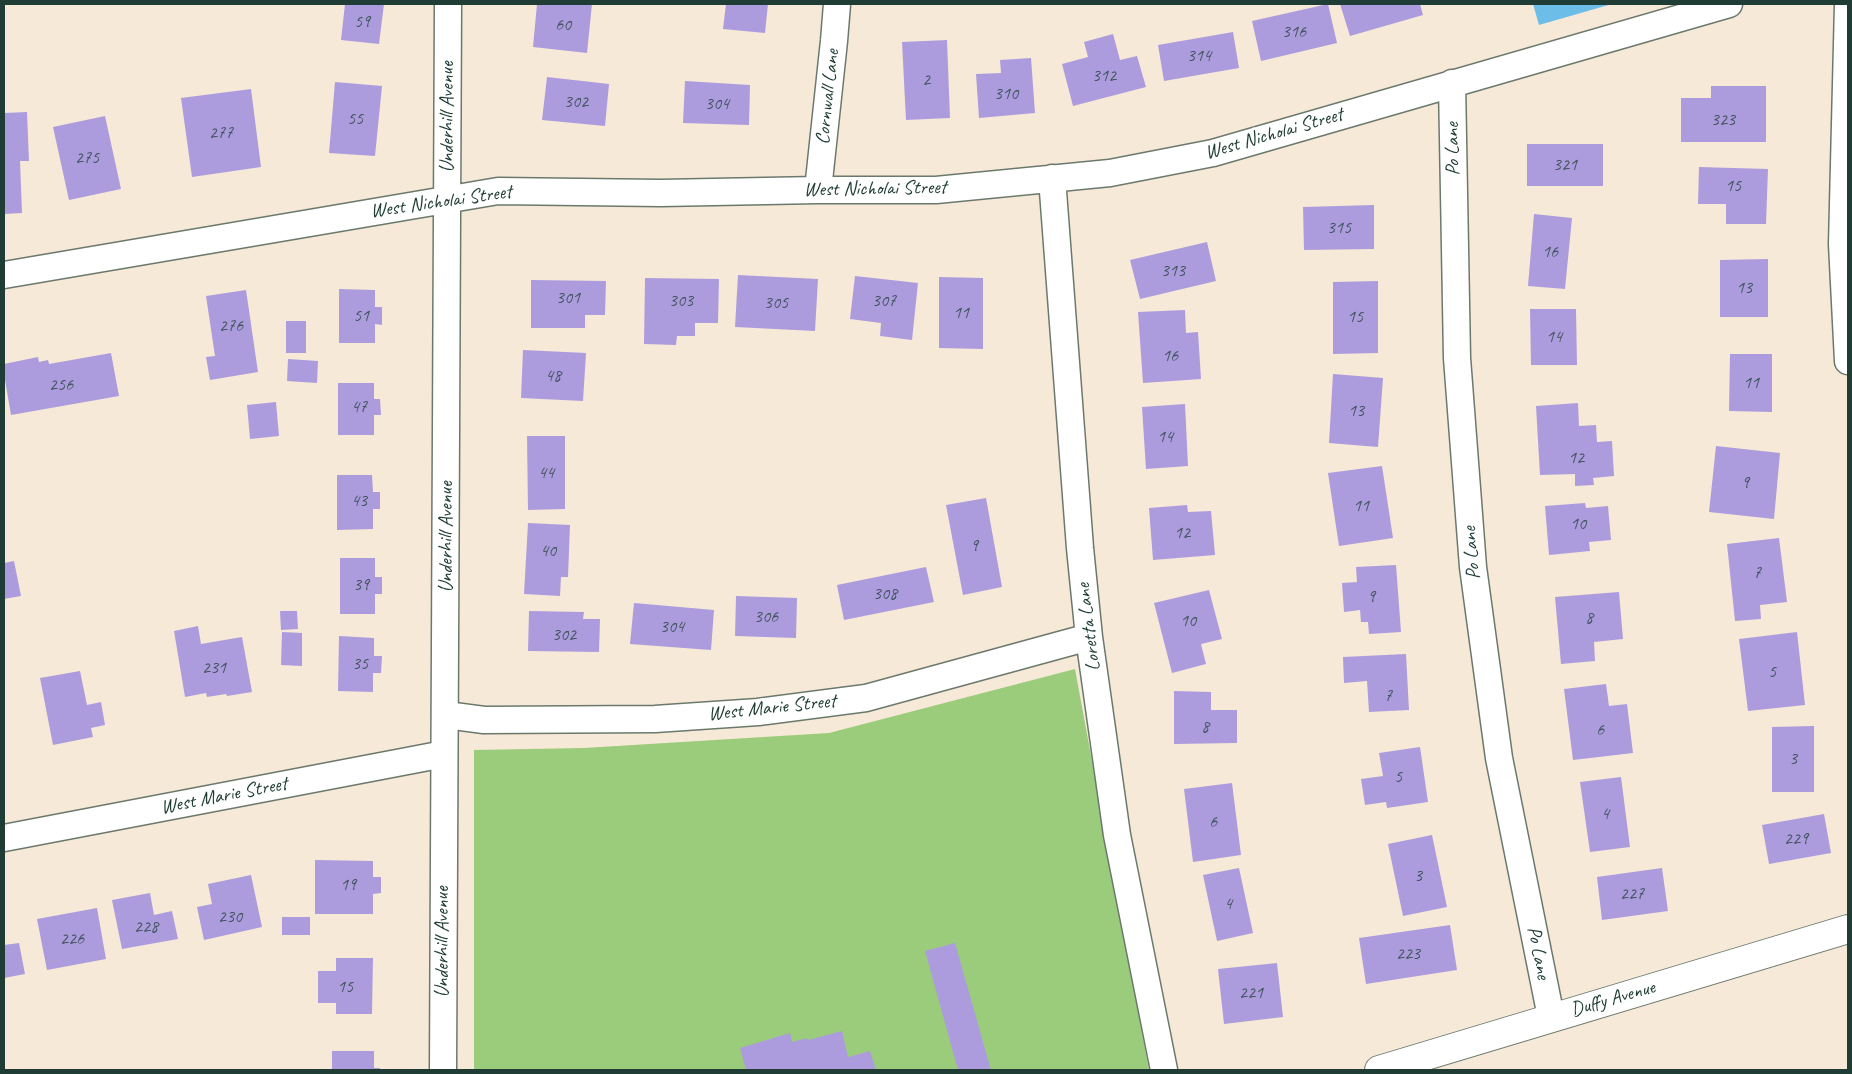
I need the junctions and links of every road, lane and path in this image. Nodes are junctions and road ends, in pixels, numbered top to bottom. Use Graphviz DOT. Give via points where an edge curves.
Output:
graph roads {
  1 [pos="448,4"];
  2 [pos="837,4"];
  3 [pos="1729,4"];
  4 [pos="1848,4"];
  5 [pos="1452,84"];
  6 [pos="1052,178"];
  7 [pos="818,190"];
  8 [pos="448,199"];
  9 [pos="4,275"];
  10 [pos="1848,361"];
  11 [pos="1089,636"];
  12 [pos="446,715"];
  13 [pos="444,754"];
  14 [pos="4,838"];
  15 [pos="1848,929"];
  16 [pos="1552,1017"];
  17 [pos="443,1070"];
  18 [pos="1164,1070"];
  19 [pos="1379,1070"];
  1 -- 8 [label="street, Underhill Avenue"];
  2 -- 7 [label="street, Cornwall Lane"];
  3 -- 5 [label="street, West Nicholai Street"];
  4 -- 10 [label="street" via="1842,244"];
  5 -- 6 [label="street, West Nicholai Street" via="1213,152 1110,173"];
  5 -- 16 [label="street, Po Lane" via="1456,358 1473,567 1499,758"];
  6 -- 7 [label="street, West Nicholai Street" via="936,190"];
  6 -- 11 [label="street, Loretta Lane"];
  7 -- 8 [label="street, West Nicholai Street" via="661,193 498,190"];
  8 -- 9 [label="street, West Nicholai Street"];
  8 -- 12 [label="street, Underhill Avenue"];
  11 -- 12 [label="street, West Marie Street" via="866,698 758,712 655,719 484,720"];
  11 -- 18 [label="street, Loretta Lane" via="1117,835"];
  12 -- 13 [label="street, Underhill Avenue"];
  13 -- 14 [label="street, West Marie Street"];
  13 -- 17 [label="street, Underhill Avenue"];
  15 -- 16 [label="street, Duffy Avenue"];
  16 -- 19 [label="street, Duffy Avenue"];
}
